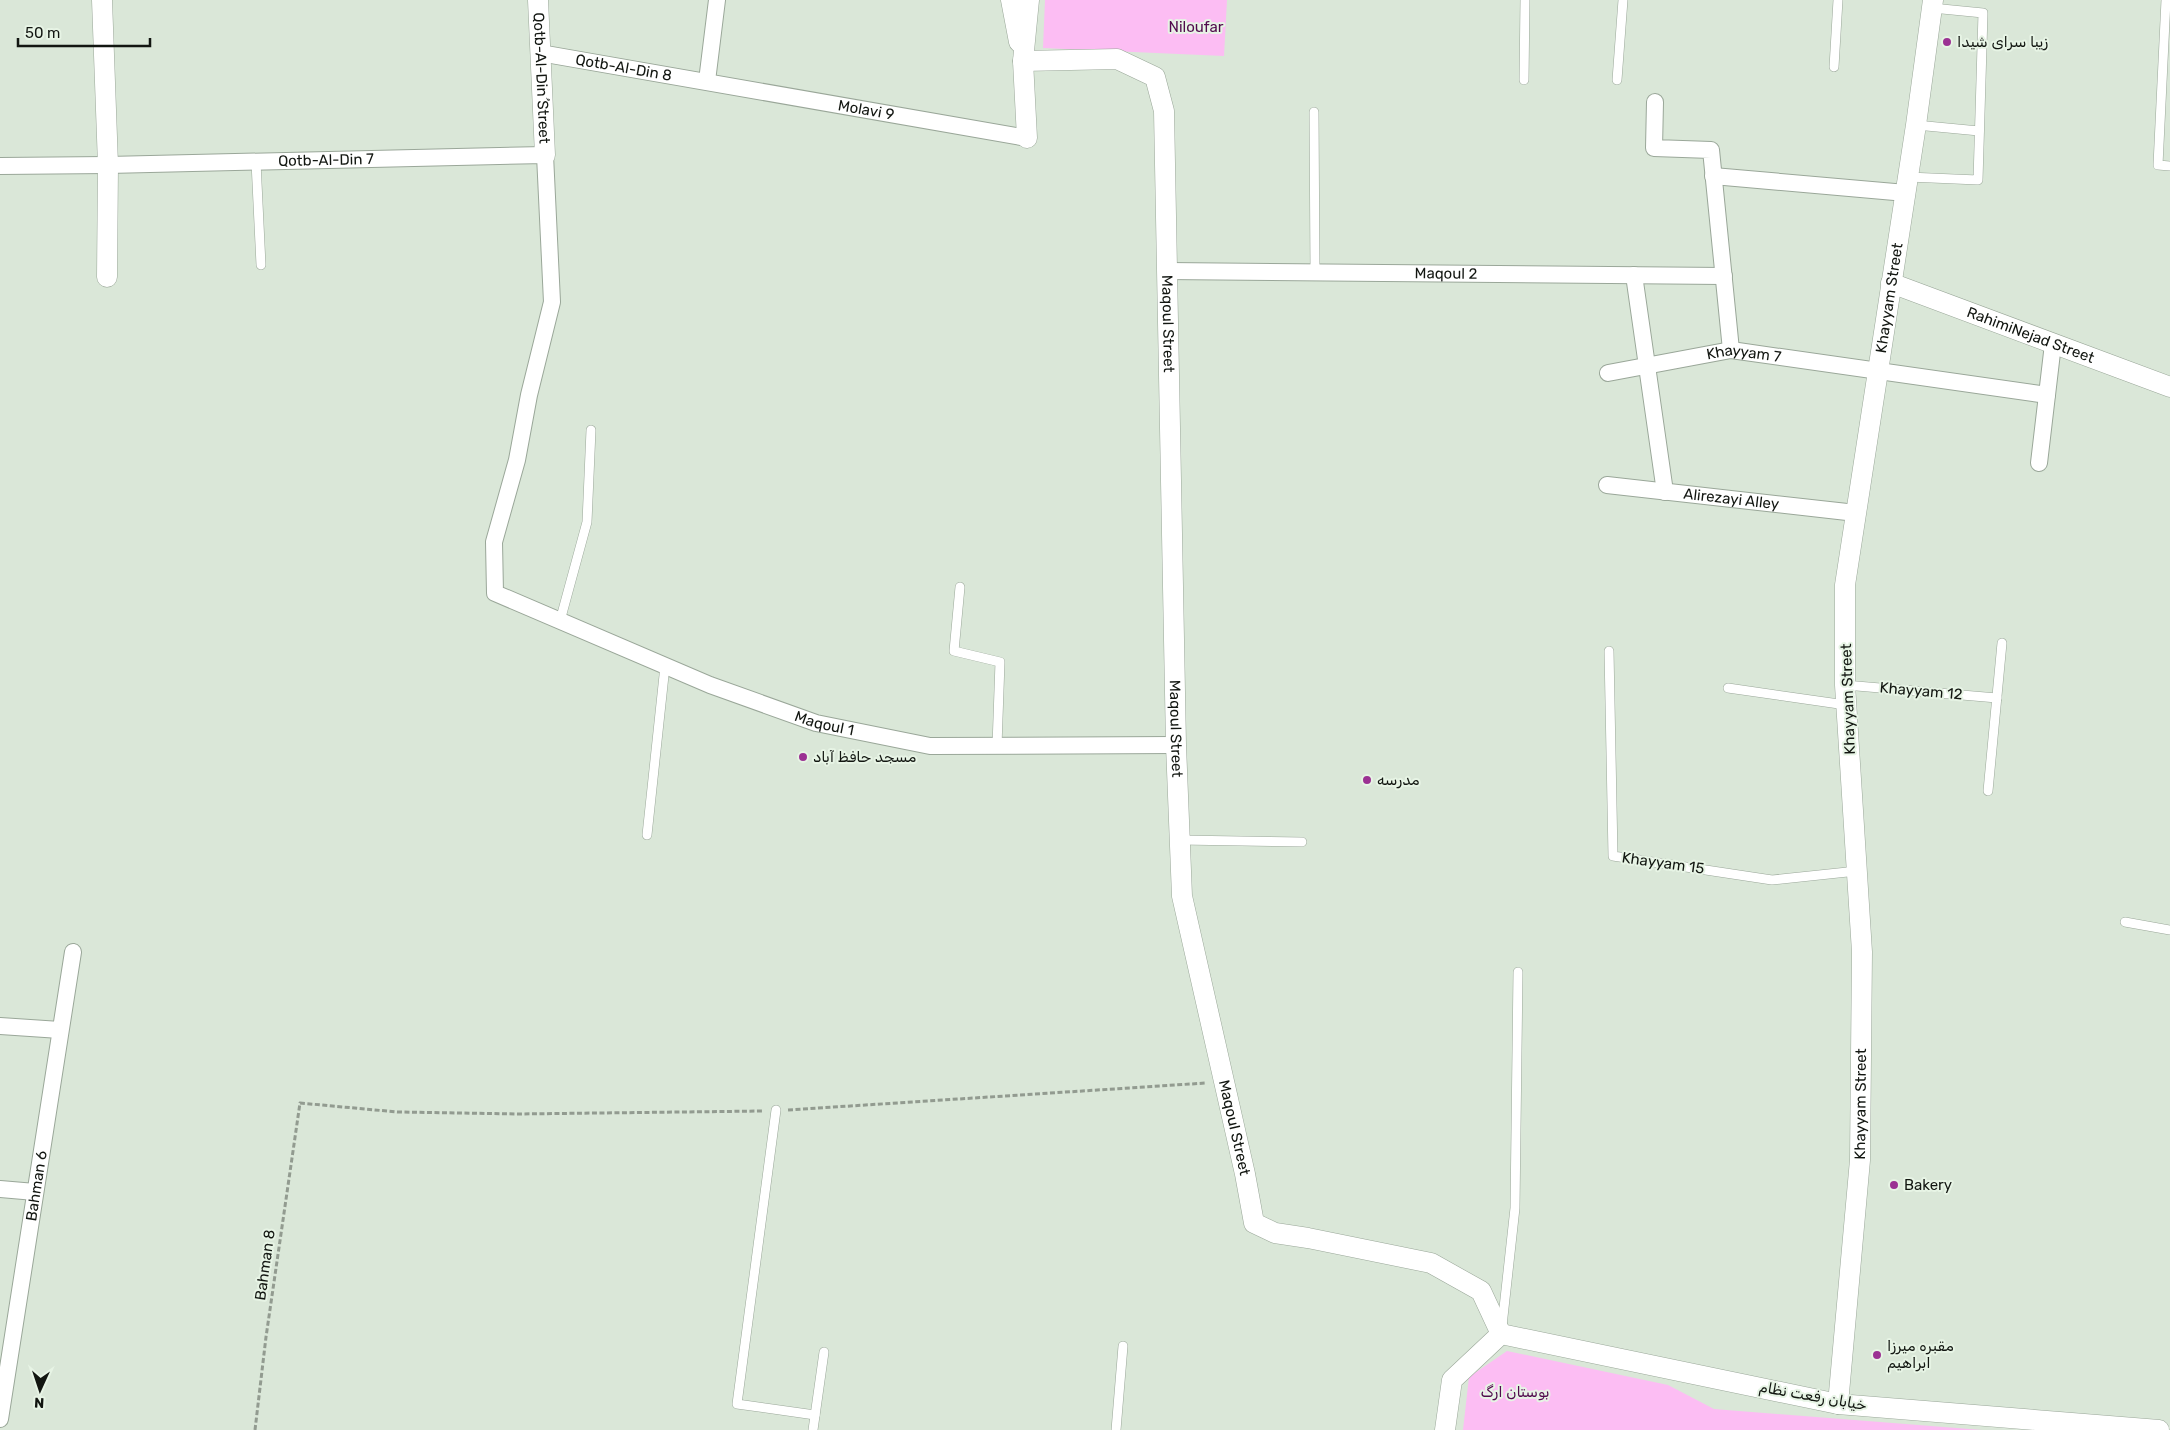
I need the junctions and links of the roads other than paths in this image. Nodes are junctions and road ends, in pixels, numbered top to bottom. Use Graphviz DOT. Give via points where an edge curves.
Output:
graph roads {
  1 [pos="102,0"];
  2 [pos="538,0"];
  3 [pos="717,0"];
  4 [pos="1011,0"];
  5 [pos="1029,0"];
  6 [pos="1526,0"];
  7 [pos="1622,0"];
  8 [pos="1838,0"];
  9 [pos="2166,0"];
  10 [pos="1933,4"];
  11 [pos="2167,43"];
  12 [pos="540,53"];
  13 [pos="1023,61"];
  14 [pos="1834,66"];
  15 [pos="1524,80"];
  16 [pos="1617,80"];
  17 [pos="707,81"];
  18 [pos="1655,102"];
  19 [pos="1314,112"];
  20 [pos="1916,125"];
  21 [pos="1979,131"];
  22 [pos="1027,138"];
  23 [pos="545,155"];
  24 [pos="256,162"];
  25 [pos="108,165"];
  26 [pos="0,166"];
  27 [pos="2170,166"];
  28 [pos="1713,176"];
  29 [pos="1907,185"];
  30 [pos="261,266"];
  31 [pos="1167,271"];
  32 [pos="1316,272"];
  33 [pos="1634,275"];
  34 [pos="1724,276"];
  35 [pos="107,277"];
  36 [pos="1891,284"];
  37 [pos="2053,344"];
  38 [pos="1731,350"];
  39 [pos="1647,366"];
  40 [pos="1878,371"];
  41 [pos="1608,373"];
  42 [pos="2170,387"];
  43 [pos="2047,395"];
  44 [pos="591,430"];
  45 [pos="2039,463"];
  46 [pos="1607,485"];
  47 [pos="1665,492"];
  48 [pos="1856,513"];
  49 [pos="960,587"];
  50 [pos="560,621"];
  51 [pos="2002,643"];
  52 [pos="1609,651"];
  53 [pos="665,666"];
  54 [pos="1845,685"];
  55 [pos="1728,688"];
  56 [pos="1997,698"];
  57 [pos="1846,705"];
  58 [pos="1176,745"];
  59 [pos="996,746"];
  60 [pos="1988,791"];
  61 [pos="647,835"];
  62 [pos="1180,840"];
  63 [pos="1302,842"];
  64 [pos="1857,871"];
  65 [pos="2125,922"];
  66 [pos="2170,930"];
  67 [pos="72,952"];
  68 [pos="1518,972"];
  69 [pos="0,1026"];
  70 [pos="60,1030"];
  71 [pos="776,1110"];
  72 [pos="0,1189"];
  73 [pos="35,1192"];
  74 [pos="1501,1334"];
  75 [pos="1123,1346"];
  76 [pos="824,1352"];
  77 [pos="3,1381"];
  78 [pos="1838,1404"];
  79 [pos="815,1415"];
  80 [pos="0,1419"];
  81 [pos="813,1430"];
  82 [pos="1116,1430"];
  83 [pos="1445,1430"];
  84 [pos="2159,1430"];
  1 -- 25 [label="street"];
  2 -- 12 [label="street, Qotb-Al-Din ُStreet"];
  3 -- 17 [label="street"];
  4 -- 13 [label="street"];
  5 -- 13 [label="street"];
  6 -- 15 [label="lane"];
  7 -- 16 [label="lane"];
  8 -- 14 [label="lane"];
  9 -- 11 [label="lane"];
  10 -- 20 [label="street, Khayyam Street"];
  10 -- 21 [label="lane" via="1984,13"];
  11 -- 27 [label="lane" via="2158,165"];
  12 -- 17 [label="street, Qotb-Al-Din 8"];
  12 -- 23 [label="street, Qotb-Al-Din ُStreet"];
  13 -- 22 [label="street"];
  13 -- 31 [label="street, Maqoul Street" via="1117,59 1155,76 1164,111"];
  17 -- 22 [label="street, Molavi 9"];
  18 -- 28 [label="street" via="1654,148 1711,150"];
  19 -- 32 [label="lane"];
  20 -- 21 [label="lane"];
  20 -- 29 [label="street, Khayyam Street"];
  21 -- 29 [label="lane" via="1978,180"];
  23 -- 24 [label="street, Qotb-Al-Din 7"];
  23 -- 50 [label="street, Maqoul 1" via="552,302 517,460 494,542 495,593"];
  24 -- 25 [label="street, Qotb-Al-Din 7"];
  24 -- 30 [label="lane"];
  25 -- 26 [label="street, Qotb-Al-Din 7"];
  25 -- 35 [label="street"];
  28 -- 29 [label="street"];
  28 -- 34 [label="street"];
  29 -- 36 [label="street, Khayyam Street"];
  31 -- 32 [label="street, Maqoul 2"];
  31 -- 58 [label="street, Maqoul Street"];
  32 -- 33 [label="street, Maqoul 2"];
  33 -- 34 [label="street, Maqoul 2"];
  33 -- 39 [label="street"];
  34 -- 38 [label="street"];
  36 -- 37 [label="street, RahimiNejad Street"];
  36 -- 40 [label="street, Khayyam Street"];
  37 -- 42 [label="street, RahimiNejad Street"];
  37 -- 43 [label="street"];
  38 -- 39 [label="street, Khayyam 7"];
  38 -- 40 [label="street, Khayyam 7"];
  39 -- 41 [label="street, Khayyam 7"];
  39 -- 47 [label="street"];
  40 -- 43 [label="street, Khayyam 7"];
  40 -- 48 [label="street, Khayyam Street"];
  43 -- 45 [label="street"];
  44 -- 50 [label="lane" via="587,522"];
  46 -- 47 [label="street, Alirezayi Alley"];
  47 -- 48 [label="street, Alirezayi Alley"];
  48 -- 54 [label="street, Khayyam Street" via="1845,585"];
  49 -- 59 [label="lane" via="954,651 1000,662"];
  50 -- 53 [label="street, Maqoul 1"];
  51 -- 56 [label="lane"];
  52 -- 64 [label="lane, Khayyam 15" via="1613,856 1772,880"];
  53 -- 59 [label="street, Maqoul 1" via="816,723 930,746"];
  53 -- 61 [label="lane"];
  54 -- 56 [label="lane, Khayyam 12"];
  54 -- 57 [label="street, Khayyam Street"];
  55 -- 57 [label="lane"];
  56 -- 60 [label="lane"];
  57 -- 64 [label="street, Khayyam Street"];
  58 -- 59 [label="street, Maqoul 1"];
  58 -- 62 [label="street, Maqoul Street"];
  62 -- 63 [label="lane"];
  62 -- 74 [label="street, Maqoul Street" via="1182,896 1254,1223 1275,1233 1431,1263 1481,1291"];
  64 -- 78 [label="street, Khayyam Street" via="1862,952 1860,1160"];
  65 -- 66 [label="lane"];
  67 -- 70 [label="street, Bahman 6"];
  68 -- 74 [label="lane" via="1514,1208"];
  69 -- 70 [label="street"];
  70 -- 73 [label="street, Bahman 6"];
  71 -- 79 [label="lane" via="737,1404"];
  72 -- 73 [label="street"];
  73 -- 77 [label="street, Bahman 6"];
  74 -- 78 [label="street, خیابان رفعت نظام"];
  74 -- 83 [label="street" via="1452,1380"];
  75 -- 82 [label="lane"];
  76 -- 79 [label="lane"];
  77 -- 80 [label="street, Bahman 6"];
  78 -- 84 [label="street, خیابان رفعت نظام"];
  79 -- 81 [label="lane"];
}
